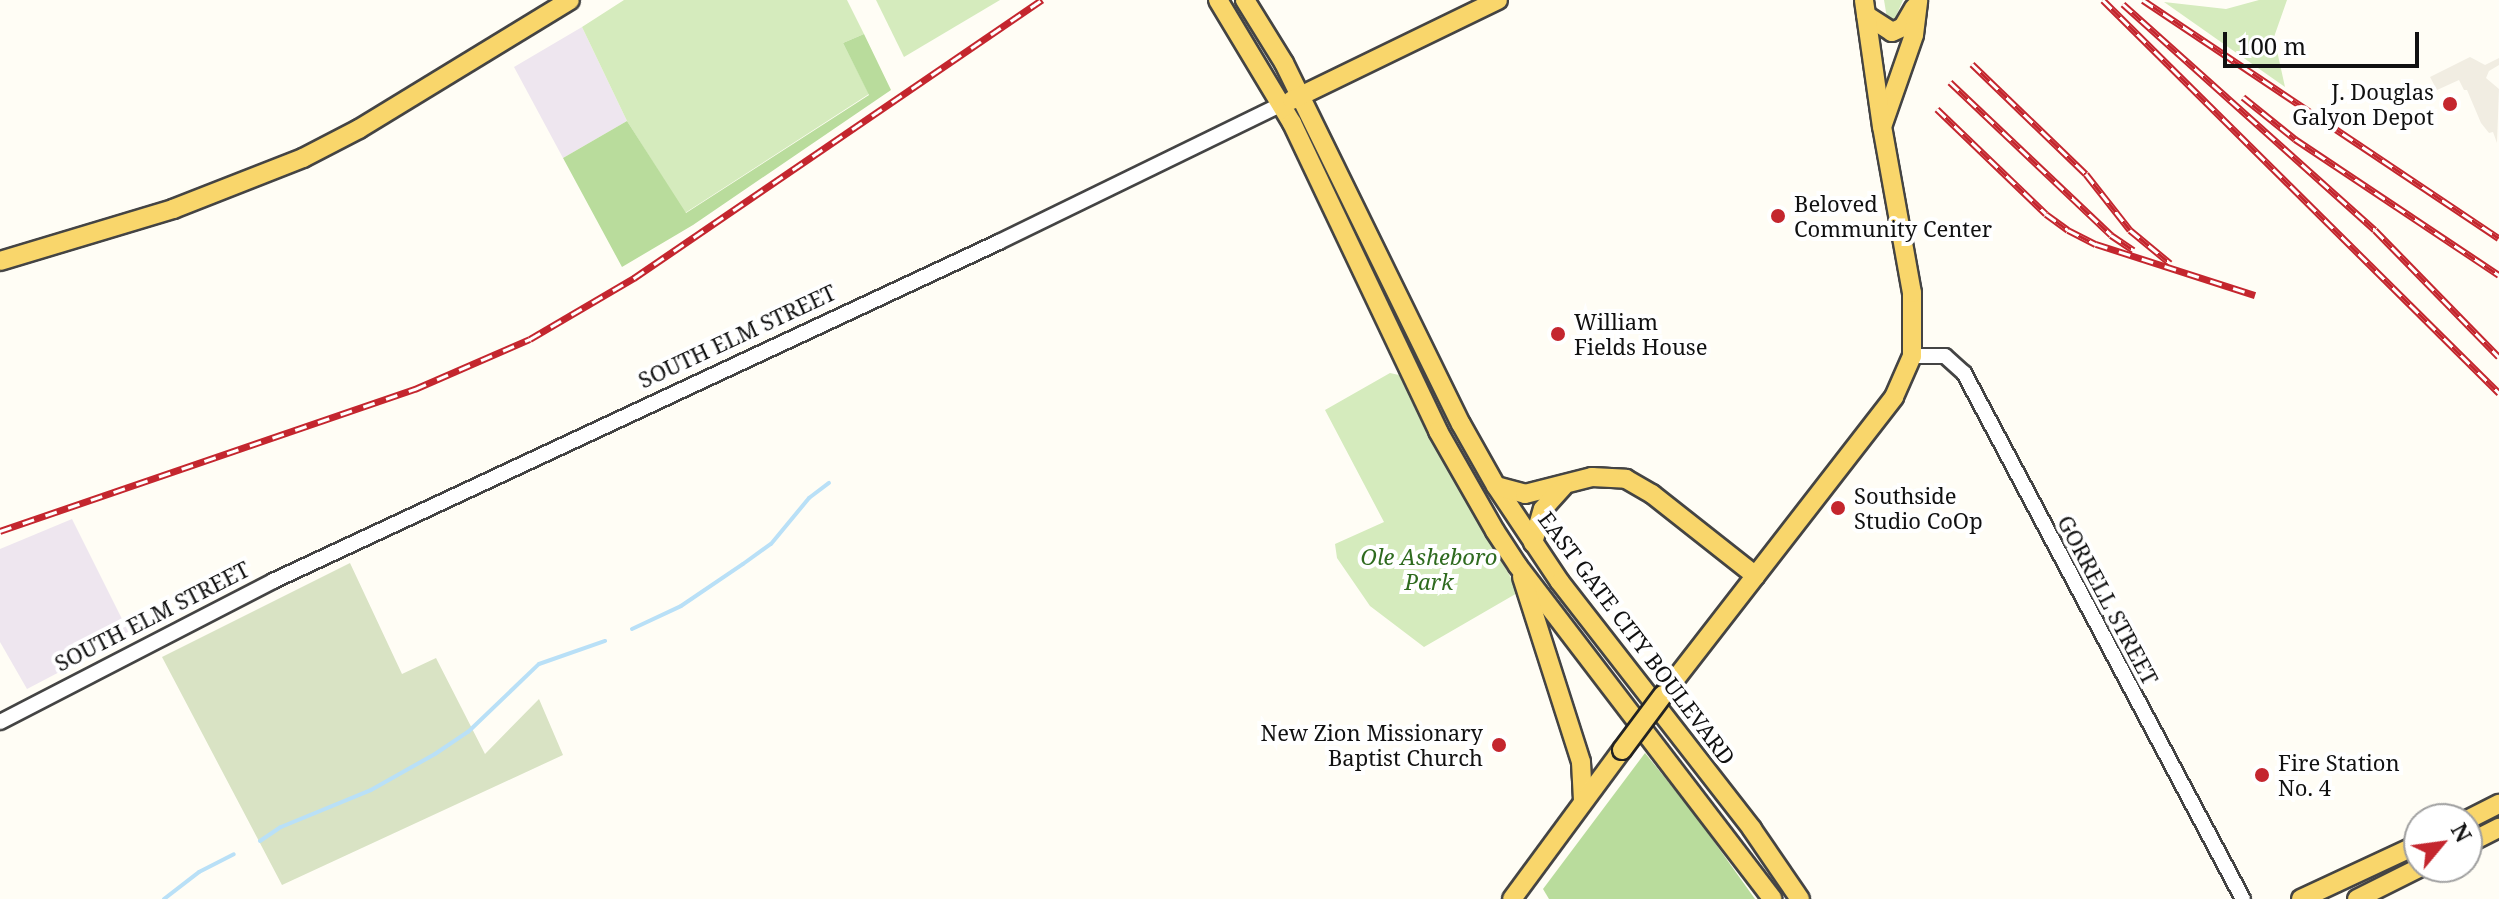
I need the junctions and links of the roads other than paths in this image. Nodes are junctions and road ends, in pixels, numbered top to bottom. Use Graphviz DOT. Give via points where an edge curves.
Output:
graph roads {
  1 [pos="570,0"];
  2 [pos="1218,0"];
  3 [pos="1245,0"];
  4 [pos="1498,0"];
  5 [pos="1918,1"];
  6 [pos="1865,7"];
  7 [pos="1301,96"];
  8 [pos="1282,104"];
  9 [pos="1882,127"];
  10 [pos="0,261"];
  11 [pos="1912,356"];
  12 [pos="1496,486"];
  13 [pos="1563,487"];
  14 [pos="1533,543"];
  15 [pos="1518,566"];
  16 [pos="1756,576"];
  17 [pos="0,722"];
  18 [pos="1583,801"];
  19 [pos="2403,851"];
  20 [pos="2403,876"];
  21 [pos="1512,899"];
  22 [pos="1773,899"];
  23 [pos="1800,899"];
  24 [pos="2243,899"];
  25 [pos="2301,899"];
  26 [pos="2357,899"];
  1 -- 10 [label="main road" via="303,158 173,209"];
  2 -- 8 [label="main road"];
  3 -- 7 [label="main road, EAST GATE CITY BOULEVARD"];
  4 -- 7 [label="main road, SOUTH ELM STREET"];
  5 -- 6 [label="main road" via="1897,31 1884,30"];
  5 -- 9 [label="main road" via="1914,35"];
  6 -- 9 [label="main road"];
  7 -- 8 [label="main road, SOUTH ELM STREET"];
  7 -- 12 [label="main road, EAST GATE CITY BOULEVARD"];
  8 -- 15 [label="main road" via="1438,431"];
  8 -- 17 [label="street, SOUTH ELM STREET" via="999,242 286,574"];
  9 -- 11 [label="main road" via="1912,293"];
  11 -- 16 [label="main road" via="1894,397"];
  11 -- 24 [label="street, GORRELL STREET" via="1945,356 1964,373"];
  12 -- 13 [label="main road" via="1525,494"];
  12 -- 14 [label="main road, EAST GATE CITY BOULEVARD"];
  13 -- 14 [label="main road" via="1543,509"];
  13 -- 16 [label="main road" via="1592,477 1626,479"];
  14 -- 23 [label="main road, EAST GATE CITY BOULEVARD"];
  15 -- 18 [label="main road" via="1581,762"];
  15 -- 22 [label="main road"];
  16 -- 18 [label="main road, bridge"];
  18 -- 21 [label="main road"];
  19 -- 25 [label="main road"];
  20 -- 26 [label="main road"];
}
